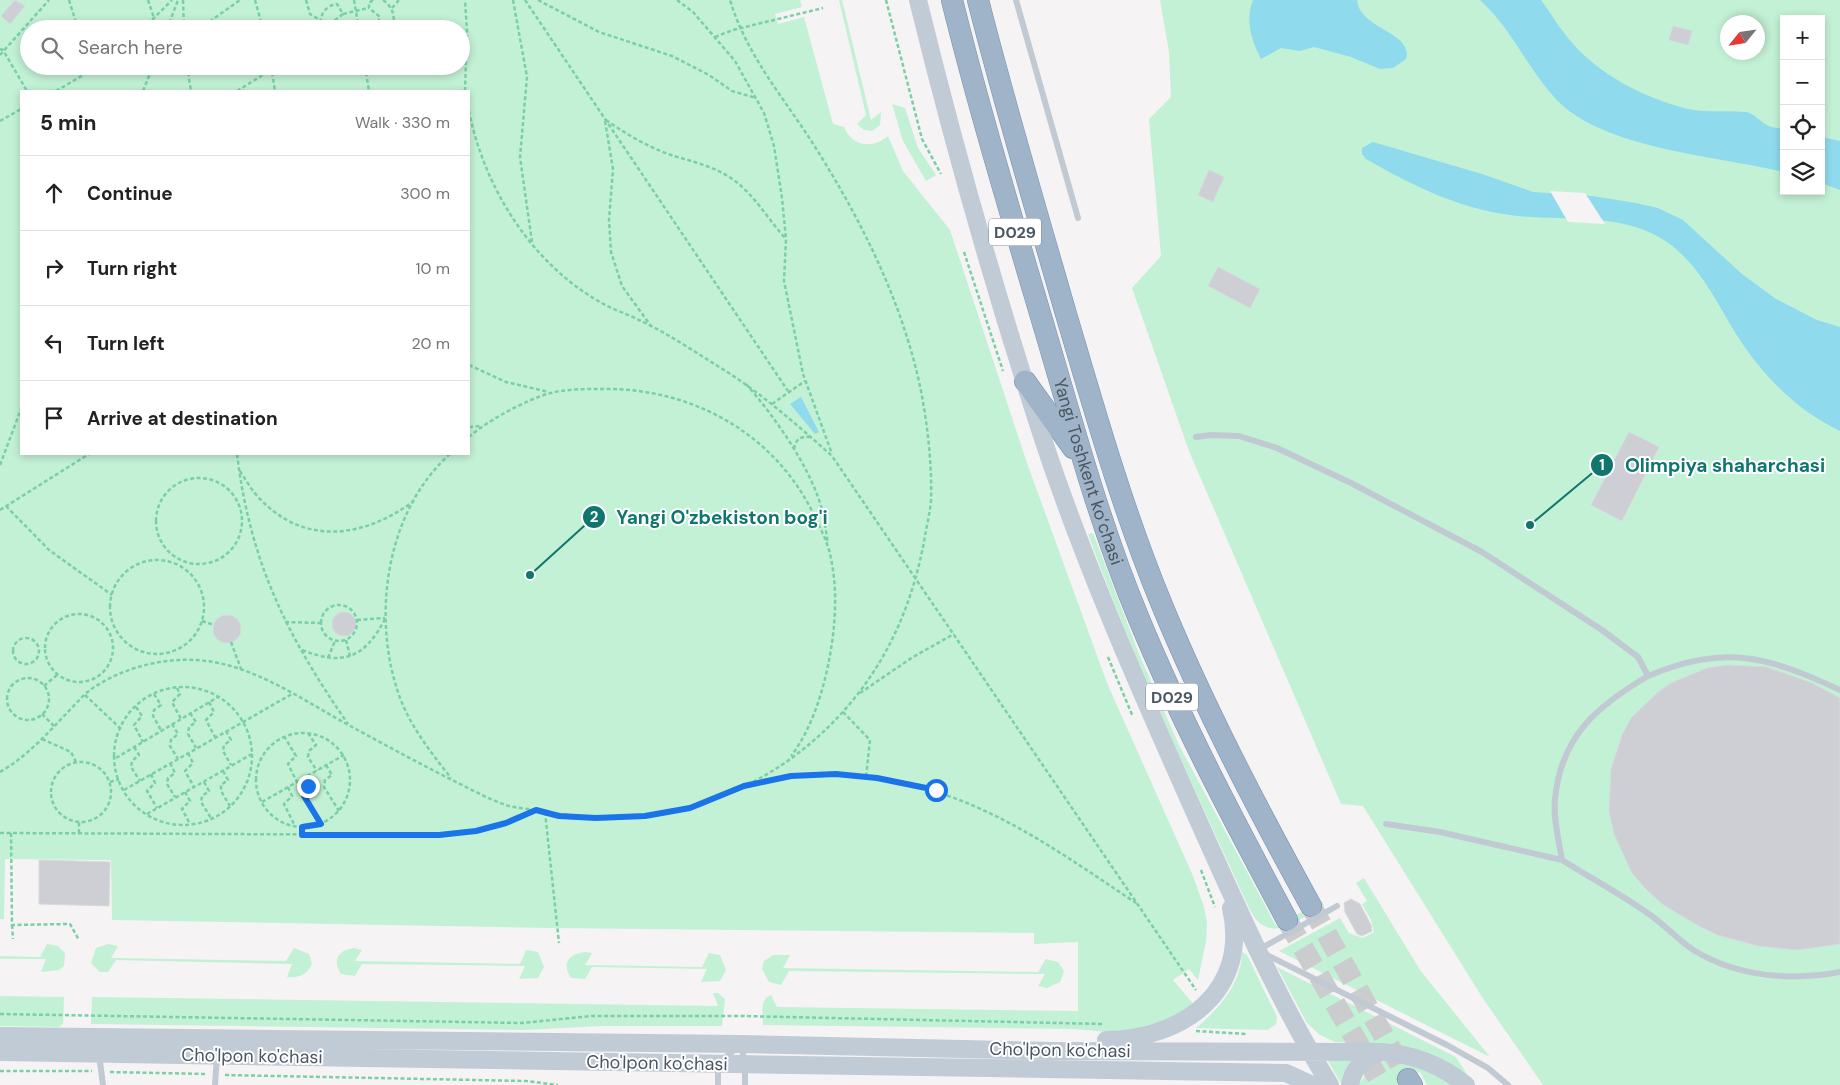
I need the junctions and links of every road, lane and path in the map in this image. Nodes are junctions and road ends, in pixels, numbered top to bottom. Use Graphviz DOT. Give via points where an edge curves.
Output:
graph roads {
  1 [pos="49,0"];
  2 [pos="69,0"];
  3 [pos="148,0"];
  4 [pos="172,0"];
  5 [pos="178,0"];
  6 [pos="183,0"];
  7 [pos="240,0"];
  8 [pos="256,0"];
  9 [pos="306,0"];
  10 [pos="354,0"];
  11 [pos="373,0"];
  12 [pos="382,0"];
  13 [pos="399,0"];
  14 [pos="465,0"];
  15 [pos="513,0"];
  16 [pos="525,0"];
  17 [pos="538,0"];
  18 [pos="677,0"];
  19 [pos="730,0"];
  20 [pos="886,0"];
  21 [pos="918,0"];
  22 [pos="952,0"];
  23 [pos="978,0"];
  24 [pos="1016,0"];
  25 [pos="369,8"];
  26 [pos="392,8"];
  27 [pos="823,8"];
  28 [pos="356,11"];
  29 [pos="343,14"];
  30 [pos="154,18"];
  31 [pos="30,20"];
  32 [pos="75,20"];
  33 [pos="170,20"];
  34 [pos="184,20"];
  35 [pos="212,20"];
  36 [pos="261,20"];
  37 [pos="320,20"];
  38 [pos="335,20"];
  39 [pos="358,20"];
  40 [pos="379,20"];
  41 [pos="394,20"];
  42 [pos="466,20"];
  43 [pos="741,28"];
  44 [pos="20,31"];
  45 [pos="715,37"];
  46 [pos="2,50"];
  47 [pos="0,55"];
  48 [pos="85,75"];
  49 [pos="149,75"];
  50 [pos="188,75"];
  51 [pos="261,75"];
  52 [pos="272,75"];
  53 [pos="366,75"];
  54 [pos="466,75"];
  55 [pos="26,90"];
  56 [pos="58,90"];
  57 [pos="143,90"];
  58 [pos="191,90"];
  59 [pos="238,90"];
  60 [pos="274,90"];
  61 [pos="369,90"];
  62 [pos="465,90"];
  63 [pos="756,98"];
  64 [pos="20,110"];
  65 [pos="470,115"];
  66 [pos="605,119"];
  67 [pos="0,121"];
  68 [pos="941,174"];
  69 [pos="1078,218"];
  70 [pos="786,239"];
  71 [pos="532,244"];
  72 [pos="964,252"];
  73 [pos="652,327"];
  74 [pos="470,365"];
  75 [pos="1004,375"];
  76 [pos="1025,380"];
  77 [pos="806,381"];
  78 [pos="744,382"];
  79 [pos="788,391"];
  80 [pos="550,393"];
  81 [pos="772,404"];
  82 [pos="20,412"];
  83 [pos="481,426"];
  84 [pos="470,427"];
  85 [pos="470,436"];
  86 [pos="811,437"];
  87 [pos="1196,437"];
  88 [pos="793,450"];
  89 [pos="87,455"];
  90 [pos="237,455"];
  91 [pos="449,455"];
  92 [pos="832,456"];
  93 [pos="1084,462"];
  94 [pos="0,465"];
  95 [pos="239,470"];
  96 [pos="415,500"];
  97 [pos="6,506"];
  98 [pos="0,510"];
  99 [pos="246,511"];
  100 [pos="241,513"];
  101 [pos="829,550"];
  102 [pos="180,560"];
  103 [pos="178,565"];
  104 [pos="916,579"];
  105 [pos="112,594"];
  106 [pos="385,618"];
  107 [pos="357,620"];
  108 [pos="202,621"];
  109 [pos="285,622"];
  110 [pos="321,623"];
  111 [pos="214,625"];
  112 [pos="116,629"];
  113 [pos="110,633"];
  114 [pos="954,634"];
  115 [pos="346,640"];
  116 [pos="335,641"];
  117 [pos="230,642"];
  118 [pos="44,649"];
  119 [pos="39,650"];
  120 [pos="300,650"];
  121 [pos="1105,650"];
  122 [pos="164,654"];
  123 [pos="350,656"];
  124 [pos="328,658"];
  125 [pos="165,661"];
  126 [pos="241,669"];
  127 [pos="57,675"];
  128 [pos="1648,676"];
  129 [pos="97,678"];
  130 [pos="100,684"];
  131 [pos="44,686"];
  132 [pos="177,688"];
  133 [pos="1840,690"];
  134 [pos="154,694"];
  135 [pos="292,694"];
  136 [pos="85,695"];
  137 [pos="857,696"];
  138 [pos="218,697"];
  139 [pos="209,702"];
  140 [pos="136,706"];
  141 [pos="843,712"];
  142 [pos="190,713"];
  143 [pos="42,714"];
  144 [pos="181,719"];
  145 [pos="242,722"];
  146 [pos="1136,722"];
  147 [pos="172,724"];
  148 [pos="54,726"];
  149 [pos="350,726"];
  150 [pos="121,729"];
  151 [pos="162,730"];
  152 [pos="226,731"];
  153 [pos="308,733"];
  154 [pos="284,736"];
  155 [pos="42,738"];
  156 [pos="215,738"];
  157 [pos="143,742"];
  158 [pos="134,747"];
  159 [pos="196,748"];
  160 [pos="188,753"];
  161 [pos="252,754"];
  162 [pos="344,755"];
  163 [pos="115,758"];
  164 [pos="178,759"];
  165 [pos="787,762"];
  166 [pos="76,763"];
  167 [pos="170,763"];
  168 [pos="326,765"];
  169 [pos="232,766"];
  170 [pos="317,770"];
  171 [pos="223,771"];
  172 [pos="250,771"];
  173 [pos="0,772"];
  174 [pos="257,772"];
  175 [pos="151,774"];
  176 [pos="307,776"];
  177 [pos="866,777"];
  178 [pos="119,779"];
  179 [pos="452,779"];
  180 [pos="140,781"];
  181 [pos="110,782"];
  182 [pos="204,782"];
  183 [pos="297,782"];
  184 [pos="744,786"];
  185 [pos="194,787"];
  186 [pos="288,787"];
  187 [pos="123,790"];
  188 [pos="185,792"];
  189 [pos="176,798"];
  190 [pos="262,802"];
  191 [pos="230,806"];
  192 [pos="157,808"];
  193 [pos="536,810"];
  194 [pos="339,811"];
  195 [pos="545,812"];
  196 [pos="147,814"];
  197 [pos="211,818"];
  198 [pos="79,822"];
  199 [pos="190,824"];
  200 [pos="321,824"];
  201 [pos="1386,824"];
  202 [pos="182,825"];
  203 [pos="296,827"];
  204 [pos="302,827"];
  205 [pos="0,833"];
  206 [pos="11,833"];
  207 [pos="79,834"];
  208 [pos="183,834"];
  209 [pos="302,835"];
  210 [pos="1562,860"];
  211 [pos="1217,862"];
  212 [pos="1199,864"];
  213 [pos="1137,904"];
  214 [pos="1311,906"];
  215 [pos="1337,906"];
  216 [pos="1217,915"];
  217 [pos="1288,920"];
  218 [pos="12,925"];
  219 [pos="13,938"];
  220 [pos="79,940"];
  221 [pos="559,942"];
  222 [pos="1257,950"];
  223 [pos="1840,972"];
  224 [pos="1200,985"];
  225 [pos="1196,990"];
  226 [pos="1190,996"];
  227 [pos="0,1014"];
  228 [pos="1107,1024"];
  229 [pos="1196,1031"];
  230 [pos="1248,1034"];
  231 [pos="0,1036"];
  232 [pos="741,1044"];
  233 [pos="978,1049"];
  234 [pos="0,1052"];
  235 [pos="1309,1052"];
  236 [pos="1382,1052"];
  237 [pos="99,1053"];
  238 [pos="217,1056"];
  239 [pos="718,1064"];
  240 [pos="745,1064"];
  241 [pos="0,1071"];
  242 [pos="99,1071"];
  243 [pos="216,1075"];
  244 [pos="103,1085"];
  245 [pos="215,1085"];
  246 [pos="558,1085"];
  247 [pos="718,1085"];
  248 [pos="745,1085"];
  249 [pos="1312,1085"];
  250 [pos="1330,1085"];
  251 [pos="1350,1085"];
  252 [pos="1466,1085"];
  253 [pos="1508,1085"];
  1 -- 31 [label="path"];
  2 -- 32 [label="path"];
  3 -- 30 [label="path"];
  4 -- 30 [label="path"];
  5 -- 33 [label="path"];
  6 -- 34 [label="path"];
  7 -- 35 [label="path"];
  8 -- 36 [label="path"];
  9 -- 37 [label="path" via="310,14"];
  10 -- 28 [label="path"];
  11 -- 25 [label="path"];
  12 -- 26 [label="path"];
  13 -- 26 [label="path"];
  14 -- 42 [label="path"];
  15 -- 71 [label="path" via="527,77 520,157"];
  16 -- 66 [label="path"];
  17 -- 63 [label="path" via="599,32 672,56 732,91"];
  18 -- 45 [label="path" via="693,12"];
  19 -- 43 [label="path"];
  20 -- 68 [label="path" via="922,139"];
  21 -- 76 [label="main road" via="966,180"];
  22 -- 93 [label="highway, Yangi Toshkent ko‘chasi / D029" via="986,133"];
  23 -- 214 [label="highway, Yangi Toshkent ko‘chasi / D029" via="1009,120 1101,432 1143,558 1224,743"];
  24 -- 69 [label="lane"];
  25 -- 28 [label="path"];
  25 -- 40 [label="path" via="380,17"];
  26 -- 41 [label="path"];
  27 -- 43 [label="path"];
  28 -- 29 [label="path"];
  28 -- 39 [label="path"];
  29 -- 37 [label="path" via="337,4 331,5"];
  29 -- 38 [label="path"];
  43 -- 45 [label="path"];
  43 -- 104 [label="path" via="764,74 842,190 876,256 905,332 922,395 930,457 931,503"];
  44 -- 46 [label="path"];
  45 -- 63 [label="path" via="735,61"];
  46 -- 47 [label="path"];
  46 -- 55 [label="path"];
  48 -- 56 [label="path"];
  49 -- 57 [label="path"];
  50 -- 58 [label="path"];
  51 -- 59 [label="path"];
  52 -- 60 [label="path"];
  53 -- 61 [label="path"];
  54 -- 62 [label="path"];
  63 -- 70 [label="path" via="774,146"];
  64 -- 67 [label="path"];
  65 -- 71 [label="path" via="496,191"];
  66 -- 70 [label="path" via="633,138 713,168 733,180 752,195"];
  66 -- 73 [label="path" via="613,169 609,220 611,252 622,286"];
  66 -- 79 [label="path"];
  70 -- 77 [label="path" via="784,281"];
  71 -- 73 [label="path" via="570,283 600,302"];
  72 -- 75 [label="path"];
  73 -- 78 [label="path"];
  74 -- 80 [label="path" via="506,382"];
  76 -- 93 [label="highway"];
  76 -- 211 [label="main road" via="1100,593"];
  77 -- 79 [label="path"];
  77 -- 92 [label="path"];
  78 -- 81 [label="path"];
  78 -- 88 [label="path" via="769,410"];
  79 -- 81 [label="path"];
  80 -- 83 [label="path"];
  80 -- 101 [label="path" via="611,388 662,394 687,401 744,430 781,465 803,494"];
  81 -- 86 [label="path"];
  82 -- 94 [label="path"];
  83 -- 84 [label="path"];
  83 -- 85 [label="path"];
  86 -- 88 [label="path" via="802,436"];
  86 -- 92 [label="path"];
  87 -- 128 [label="lane" via="1226,435 1271,446 1474,548 1602,630 1638,657"];
  88 -- 101 [label="path" via="823,512"];
  89 -- 97 [label="path"];
  90 -- 95 [label="path"];
  91 -- 96 [label="path"];
  92 -- 104 [label="path"];
  93 -- 217 [label="highway, Yangi Toshkent ko‘chasi / D029" via="1119,569 1169,688 1225,804"];
  95 -- 96 [label="path" via="260,499 276,512 314,530 369,527"];
  95 -- 99 [label="path"];
  96 -- 106 [label="path" via="402,524 391,557"];
  97 -- 98 [label="path"];
  97 -- 105 [label="path" via="50,550"];
  99 -- 100 [label="path"];
  99 -- 109 [label="path" via="265,573"];
  100 -- 102 [label="path" via="238,539 220,559 193,564"];
  100 -- 102 [label="path" via="228,489 217,482 191,478 172,487 160,502 156,528 169,552"];
  101 -- 165 [label="path" via="835,587 827,674 801,742"];
  102 -- 103 [label="path"];
  103 -- 105 [label="path" via="158,560 138,564 121,576"];
  103 -- 108 [label="path" via="200,586 204,607"];
  104 -- 114 [label="path"];
  104 -- 137 [label="path" via="907,608 880,665"];
  105 -- 112 [label="path" via="110,612"];
  106 -- 107 [label="path"];
  106 -- 123 [label="path" via="369,644"];
  106 -- 179 [label="path" via="391,671 400,700"];
  107 -- 110 [label="path" via="346,606 338,605 329,608"];
  107 -- 115 [label="path" via="355,632"];
  108 -- 111 [label="path"];
  108 -- 122 [label="path" via="187,644"];
  109 -- 110 [label="path"];
  109 -- 120 [label="path"];
  110 -- 116 [label="path" via="325,634"];
  112 -- 113 [label="path"];
  112 -- 122 [label="path" via="138,650"];
  113 -- 118 [label="path" via="89,615 70,615 54,624"];
  113 -- 129 [label="path" via="112,658"];
  114 -- 137 [label="path" via="913,657"];
  114 -- 213 [label="path"];
  115 -- 116 [label="path"];
  115 -- 123 [label="path"];
  116 -- 124 [label="path"];
  117 -- 126 [label="path"];
  118 -- 119 [label="path"];
  118 -- 127 [label="path" via="48,663"];
  119 -- 119 [label="path" via="36,659 26,663 16,658 14,650 19,640 27,638 34,641"];
  120 -- 124 [label="path"];
  120 -- 149 [label="path"];
  121 -- 146 [label="path"];
  122 -- 125 [label="path"];
  123 -- 124 [label="path"];
  125 -- 126 [label="path" via="198,660"];
  125 -- 130 [label="path" via="121,673"];
  126 -- 135 [label="path"];
  127 -- 129 [label="path" via="64,680 81,683"];
  127 -- 131 [label="path"];
  128 -- 133 [label="lane" via="1676,664 1706,657 1738,657 1794,670"];
  128 -- 210 [label="lane" via="1601,706 1570,747 1555,800"];
  129 -- 130 [label="path"];
  130 -- 136 [label="path"];
  131 -- 143 [label="path" via="48,703"];
  131 -- 143 [label="path" via="36,680 22,679 10,688 7,697 11,712 19,718 34,719"];
  132 -- 134 [label="path"];
  132 -- 138 [label="path" via="205,690"];
  132 -- 144 [label="path" via="180,694 172,702"];
  134 -- 140 [label="path"];
  134 -- 151 [label="path" via="161,705 154,710 153,716"];
  135 -- 145 [label="path"];
  135 -- 149 [label="path"];
  136 -- 148 [label="path"];
  136 -- 150 [label="path"];
  137 -- 141 [label="path"];
  138 -- 139 [label="path"];
  138 -- 145 [label="path"];
  139 -- 142 [label="path"];
  139 -- 156 [label="path" via="214,712 206,720"];
  140 -- 150 [label="path"];
  140 -- 157 [label="path" via="142,716 134,725"];
  141 -- 165 [label="path"];
  141 -- 177 [label="path" via="870,740"];
  142 -- 144 [label="path"];
  142 -- 159 [label="path" via="196,722 188,734"];
  143 -- 148 [label="path"];
  144 -- 147 [label="path"];
  145 -- 152 [label="path"];
  145 -- 161 [label="path" via="249,735"];
  147 -- 151 [label="path"];
  147 -- 164 [label="path" via="178,734 170,746"];
  148 -- 155 [label="path"];
  149 -- 179 [label="path"];
  150 -- 163 [label="path" via="115,743"];
  151 -- 157 [label="path"];
  152 -- 156 [label="path"];
  152 -- 169 [label="path" via="231,740 224,745 224,751"];
  153 -- 154 [label="path"];
  153 -- 162 [label="path" via="328,740"];
  153 -- 170 [label="path" via="316,745 308,757"];
  154 -- 174 [label="path" via="267,750"];
  154 -- 183 [label="path" via="296,756 288,764"];
  155 -- 166 [label="path" via="71,752"];
  155 -- 173 [label="path"];
  156 -- 159 [label="path"];
  157 -- 158 [label="path"];
  158 -- 163 [label="path"];
  158 -- 180 [label="path" via="138,755 132,760 131,767"];
  159 -- 160 [label="path"];
  160 -- 164 [label="path"];
  160 -- 185 [label="path" via="193,763 185,771"];
  161 -- 169 [label="path"];
  161 -- 172 [label="path"];
  162 -- 168 [label="path"];
  162 -- 194 [label="path" via="349,766 350,790"];
  163 -- 178 [label="path"];
  164 -- 167 [label="path"];
  165 -- 184 [label="path"];
  166 -- 181 [label="path" via="98,767"];
  166 -- 198 [label="path" via="55,777 52,797 61,814"];
  167 -- 175 [label="path"];
  167 -- 189 [label="path" via="175,773 168,778 167,784"];
  168 -- 170 [label="path"];
  168 -- 194 [label="path" via="332,776 325,780 324,787"];
  169 -- 171 [label="path"];
  170 -- 176 [label="path"];
  171 -- 182 [label="path"];
  171 -- 191 [label="path" via="228,780 221,785 221,792"];
  172 -- 174 [label="path"];
  172 -- 191 [label="path" via="239,798"];
  174 -- 190 [label="path"];
  175 -- 180 [label="path"];
  175 -- 192 [label="path" via="155,783 147,791"];
  176 -- 183 [label="path"];
  176 -- 200 [label="path" via="312,784 305,789 304,796"];
  177 -- 184 [label="path" via="836,774 791,776"];
  177 -- 213 [label="path" via="936,790 977,806 1033,835"];
  178 -- 181 [label="path"];
  178 -- 187 [label="path"];
  179 -- 193 [label="path" via="511,806"];
  180 -- 187 [label="path"];
  181 -- 198 [label="path" via="110,802 105,811 89,821"];
  182 -- 185 [label="path"];
  182 -- 197 [label="path" via="209,791 202,796 201,802"];
  183 -- 186 [label="path"];
  184 -- 195 [label="path" via="690,808 645,816 596,818"];
  185 -- 188 [label="path"];
  186 -- 190 [label="path"];
  186 -- 203 [label="path" via="292,796 285,807"];
  187 -- 196 [label="path"];
  188 -- 189 [label="path"];
  188 -- 199 [label="path" via="190,801 182,809"];
  189 -- 192 [label="path"];
  190 -- 203 [label="path" via="276,818"];
  191 -- 197 [label="path"];
  192 -- 196 [label="path"];
  193 -- 195 [label="path"];
  193 -- 209 [label="path" via="476,831 430,835"];
  194 -- 200 [label="path"];
  195 -- 221 [label="path"];
  196 -- 202 [label="path" via="159,821"];
  197 -- 199 [label="path"];
  198 -- 207 [label="path"];
  199 -- 202 [label="path"];
  200 -- 204 [label="path"];
  201 -- 210 [label="lane" via="1440,832"];
  202 -- 208 [label="path"];
  203 -- 204 [label="path"];
  204 -- 209 [label="path"];
  205 -- 206 [label="path"];
  206 -- 207 [label="path"];
  206 -- 218 [label="path"];
  207 -- 208 [label="path"];
  208 -- 209 [label="path"];
  210 -- 223 [label="lane" via="1653,917 1694,950 1717,962 1742,971 1769,975 1814,976"];
  211 -- 222 [label="main road"];
  211 -- 233 [label="main road" via="1232,911 1234,949 1224,981 1198,1011 1144,1037"];
  212 -- 216 [label="path"];
  213 -- 225 [label="path"];
  215 -- 222 [label="lane"];
  218 -- 219 [label="path"];
  218 -- 220 [label="path" via="70,924"];
  222 -- 235 [label="main road"];
  222 -- 253 [label="lane" via="1447,1045 1488,1068"];
  224 -- 225 [label="path"];
  225 -- 226 [label="path"];
  227 -- 228 [label="path" via="522,1023 591,1016 742,1016"];
  229 -- 230 [label="path"];
  231 -- 232 [label="main road, Cho'lpon ko'chasi"];
  232 -- 233 [label="main road, Cho'lpon ko'chasi"];
  232 -- 239 [label="lane"];
  232 -- 240 [label="lane"];
  233 -- 235 [label="main road, Cho'lpon ko'chasi"];
  234 -- 237 [label="main road, Cho'lpon ko'chasi"];
  235 -- 236 [label="main road, Cho'lpon ko'chasi"];
  235 -- 250 [label="main road"];
  236 -- 251 [label="main road" via="1361,1063"];
  236 -- 252 [label="main road, Cho'lpon ko'chasi" via="1426,1061"];
  237 -- 238 [label="main road, Cho'lpon ko'chasi"];
  237 -- 242 [label="lane"];
  238 -- 239 [label="main road, Cho'lpon ko'chasi"];
  238 -- 243 [label="lane"];
  239 -- 240 [label="main road, Cho'lpon ko'chasi"];
  239 -- 247 [label="lane"];
  240 -- 248 [label="lane"];
  240 -- 249 [label="main road, Cho'lpon ko'chasi" via="1286,1073"];
  241 -- 242 [label="path"];
  242 -- 243 [label="path"];
  242 -- 244 [label="lane"];
  243 -- 245 [label="lane"];
  243 -- 246 [label="path" via="526,1081"];
}
